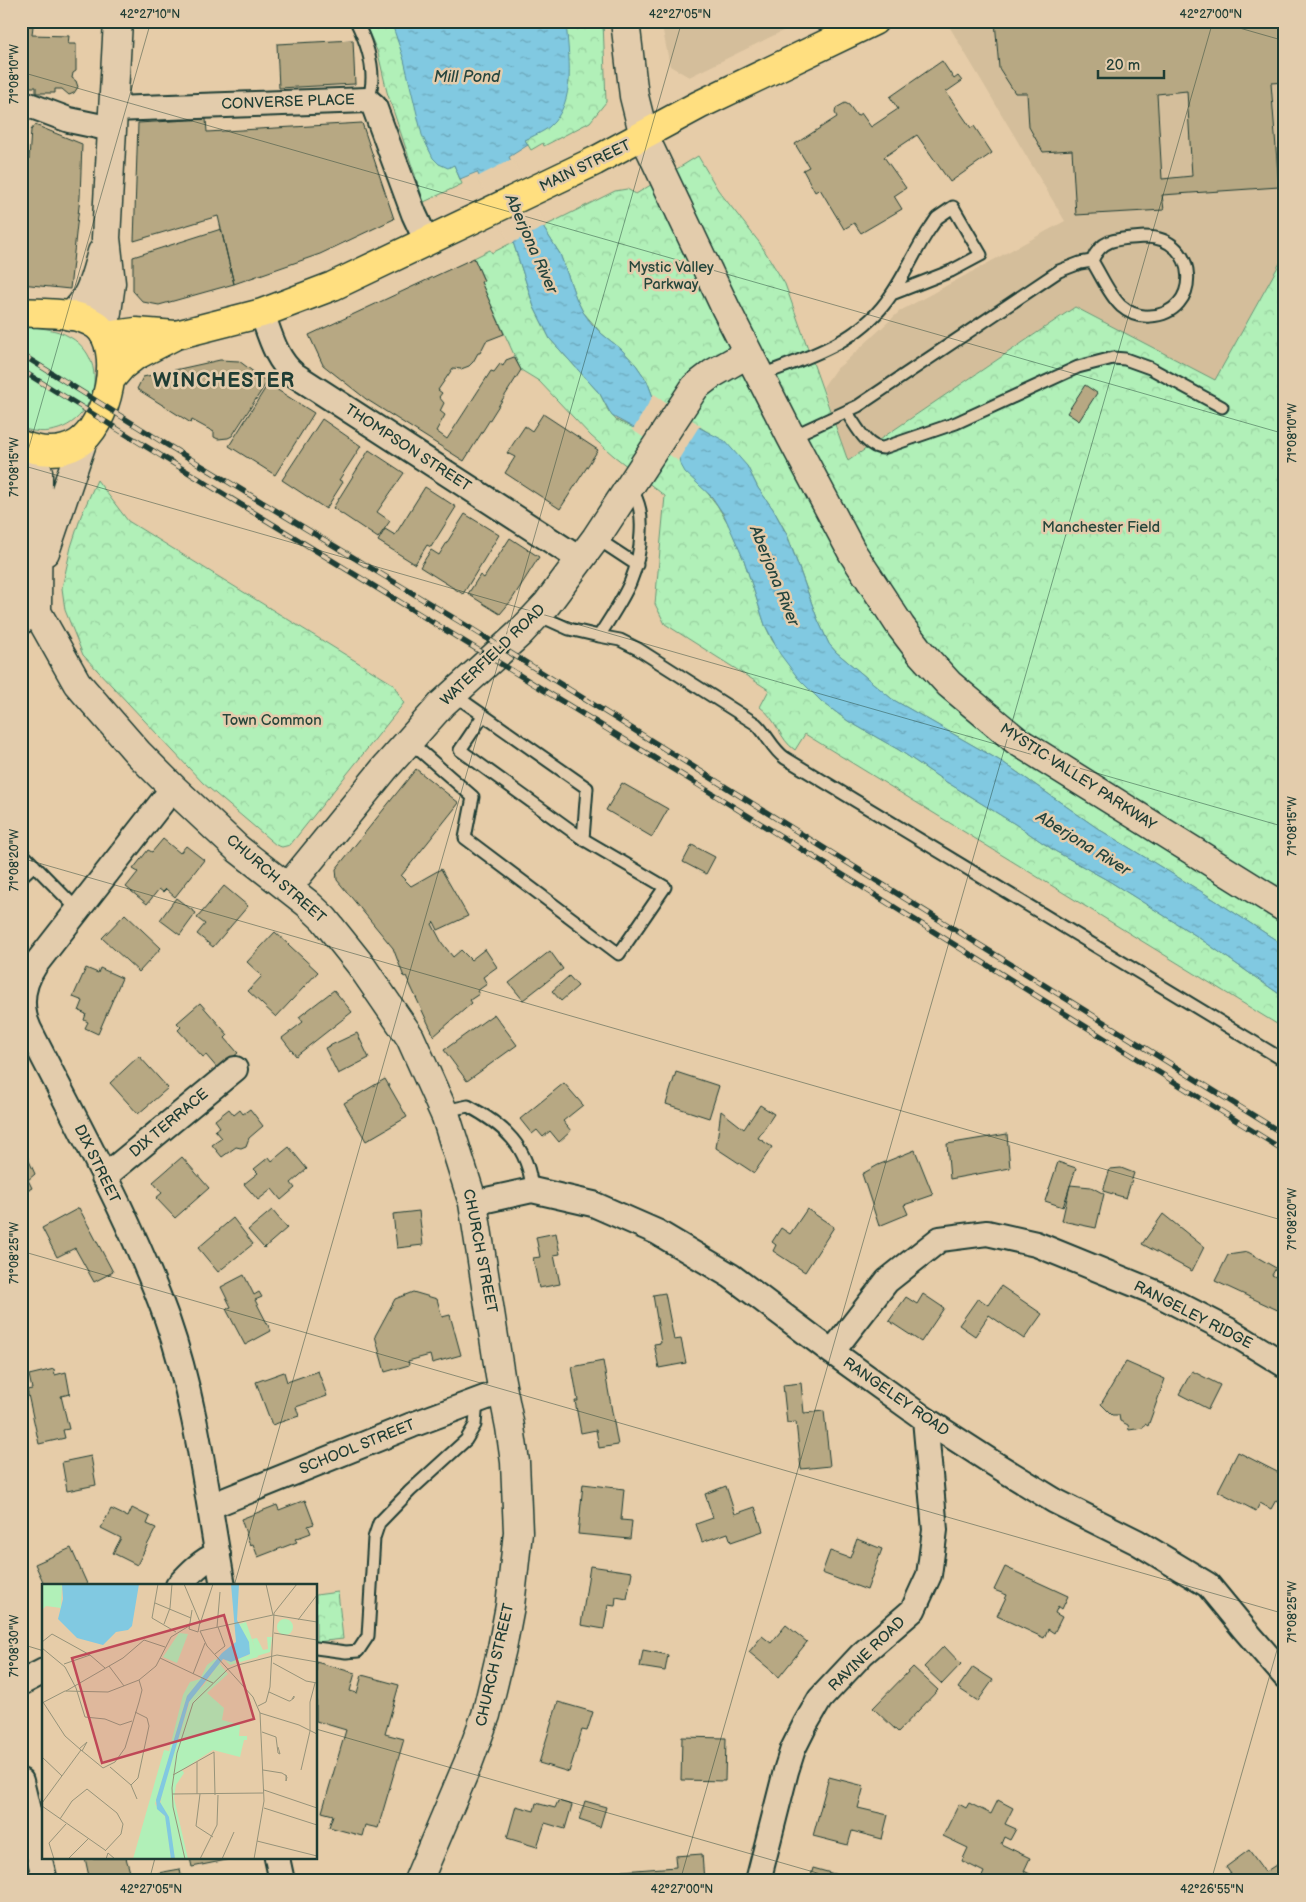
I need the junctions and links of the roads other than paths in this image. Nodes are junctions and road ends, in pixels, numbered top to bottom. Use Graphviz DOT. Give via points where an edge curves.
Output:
graph roads {
  1 [pos="118,21"];
  2 [pos="356,21"];
  3 [pos="625,21"];
  4 [pos="874,21"];
  5 [pos="368,100"];
  6 [pos="21,102"];
  7 [pos="113,119"];
  8 [pos="644,136"];
  9 [pos="106,238"];
  10 [pos="427,242"];
  11 [pos="1092,261"];
  12 [pos="892,294"];
  13 [pos="24,310"];
  14 [pos="262,313"];
  15 [pos="70,316"];
  16 [pos="105,335"];
  17 [pos="176,335"];
  18 [pos="753,365"];
  19 [pos="110,380"];
  20 [pos="1222,407"];
  21 [pos="846,413"];
  22 [pos="791,437"];
  23 [pos="83,440"];
  24 [pos="21,445"];
  25 [pos="630,487"];
  26 [pos="589,549"];
  27 [pos="637,565"];
  28 [pos="36,579"];
  29 [pos="538,615"];
  30 [pos="29,617"];
  31 [pos="599,636"];
  32 [pos="453,694"];
  33 [pos="483,716"];
  34 [pos="409,741"];
  35 [pos="174,788"];
  36 [pos="583,839"];
  37 [pos="21,852"];
  38 [pos="34,865"];
  39 [pos="21,877"];
  40 [pos="288,887"];
  41 [pos="1285,908"];
  42 [pos="78,910"];
  43 [pos="24,978"];
  44 [pos="1285,1061"];
  45 [pos="235,1069"];
  46 [pos="444,1111"];
  47 [pos="104,1177"];
  48 [pos="532,1190"];
  49 [pos="473,1203"];
  50 [pos="832,1352"];
  51 [pos="1285,1365"];
  52 [pos="503,1391"];
  53 [pos="477,1401"];
  54 [pos="925,1420"];
  55 [pos="211,1506"];
  56 [pos="218,1554"];
  57 [pos="180,1584"];
  58 [pos="223,1584"];
  59 [pos="318,1648"];
  60 [pos="42,1672"];
  61 [pos="1285,1676"];
  62 [pos="21,1683"];
  63 [pos="21,1781"];
  64 [pos="277,1860"];
  65 [pos="46,1881"];
  66 [pos="282,1881"];
  67 [pos="418,1881"];
  68 [pos="758,1881"];
  1 -- 7 [label="main road"];
  2 -- 5 [label="lane" via="372,70"];
  3 -- 8 [label="main road, MYSTIC VALLEY PARKWAY" via="634,96"];
  4 -- 8 [label="main road, MAIN STREET" via="699,105"];
  5 -- 7 [label="street, CONVERSE PLACE"];
  5 -- 10 [label="street, CONVERSE PLACE" via="374,106"];
  6 -- 7 [label="street, CONVERSE PLACE" via="69,120"];
  7 -- 9 [label="main road"];
  8 -- 10 [label="main road, MAIN STREET"];
  8 -- 18 [label="main road, MYSTIC VALLEY PARKWAY"];
  9 -- 15 [label="main road" via="91,290 82,306"];
  9 -- 16 [label="main road" via="111,283"];
  10 -- 14 [label="main road, MAIN STREET" via="333,286"];
  11 -- 11 [label="lane" via="1101,246 1109,242 1158,238 1171,243 1183,258 1188,270 1186,289 1176,306 1165,313 1152,316 1133,314 1117,302"];
  11 -- 21 [label="lane" via="1065,268 1045,279"];
  12 -- 12 [label="lane" via="951,271 981,255 952,208 937,218 927,232"];
  12 -- 18 [label="lane" via="872,319 847,338 820,352"];
  13 -- 15 [label="main road"];
  14 -- 17 [label="main road, MAIN STREET"];
  14 -- 26 [label="street, THOMPSON STREET" via="276,352 295,375"];
  15 -- 16 [label="main road" via="90,322"];
  16 -- 17 [label="main road, MAIN STREET" via="136,332"];
  16 -- 19 [label="main road" via="110,351"];
  17 -- 19 [label="main road, MAIN STREET" via="128,361"];
  18 -- 22 [label="main road, MYSTIC VALLEY PARKWAY"];
  18 -- 25 [label="main road, WATERFIELD ROAD" via="712,374 700,382"];
  19 -- 23 [label="main road" via="100,412"];
  20 -- 21 [label="lane" via="1150,368 1113,358 1078,367 965,419 883,448 868,442"];
  21 -- 22 [label="lane"];
  22 -- 41 [label="main road, MYSTIC VALLEY PARKWAY" via="871,582 916,647 949,684 1031,750"];
  23 -- 24 [label="main road" via="66,449 50,451"];
  23 -- 28 [label="main road, CHURCH STREET"];
  24 -- 28 [label="main road, CHURCH STREET" via="33,458 38,472"];
  25 -- 26 [label="main road, WATERFIELD ROAD"];
  25 -- 27 [label="lane" via="642,516"];
  26 -- 27 [label="lane"];
  26 -- 29 [label="main road, WATERFIELD ROAD"];
  27 -- 31 [label="lane" via="627,589"];
  28 -- 30 [label="main road, CHURCH STREET"];
  29 -- 31 [label="lane" via="569,629"];
  29 -- 32 [label="main road, WATERFIELD ROAD"];
  30 -- 35 [label="main road, CHURCH STREET" via="77,683"];
  31 -- 44 [label="lane" via="625,642 652,657 756,724 785,758"];
  32 -- 33 [label="lane"];
  32 -- 34 [label="main road, WATERFIELD ROAD"];
  33 -- 36 [label="lane" via="587,788"];
  33 -- 36 [label="lane" via="460,750"];
  34 -- 36 [label="lane" via="473,797 464,838 619,954 664,886"];
  34 -- 40 [label="main road, WATERFIELD ROAD"];
  35 -- 40 [label="main road, CHURCH STREET" via="238,849"];
  35 -- 42 [label="street, DIX STREET"];
  37 -- 38 [label="lane"];
  38 -- 39 [label="lane"];
  38 -- 42 [label="lane"];
  40 -- 46 [label="main road, CHURCH STREET" via="324,919 360,964 410,1038"];
  42 -- 43 [label="street, DIX STREET"];
  43 -- 47 [label="street, DIX STREET" via="22,1005 25,1021"];
  45 -- 47 [label="street, DIX TERRACE"];
  46 -- 48 [label="lane" via="468,1106 489,1117 517,1143 530,1173"];
  46 -- 49 [label="main road, CHURCH STREET"];
  47 -- 55 [label="street, DIX STREET" via="167,1320 185,1382"];
  48 -- 49 [label="street, RANGELEY ROAD"];
  48 -- 50 [label="street, RANGELEY ROAD" via="593,1204 658,1232 731,1276"];
  49 -- 52 [label="main road, CHURCH STREET"];
  50 -- 51 [label="street, RANGELEY RIDGE" via="887,1281 940,1239 987,1233 1036,1244 1154,1292 1228,1330"];
  50 -- 54 [label="street, RANGELEY ROAD"];
  52 -- 53 [label="street, SCHOOL STREET"];
  52 -- 67 [label="main road, CHURCH STREET" via="515,1462 518,1504 510,1606 486,1714"];
  53 -- 55 [label="street, SCHOOL STREET"];
  53 -- 59 [label="lane" via="475,1424 466,1440 379,1523 374,1538 368,1636 358,1652"];
  54 -- 61 [label="street, RANGELEY ROAD" via="1055,1501 1137,1542 1208,1584"];
  54 -- 68 [label="street, RAVINE ROAD" via="935,1530 929,1575 913,1610 856,1660 820,1699 806,1723 786,1771"];
  55 -- 56 [label="street, DIX STREET"];
  56 -- 57 [label="street" via="197,1566"];
  56 -- 58 [label="street, DIX STREET"];
  60 -- 62 [label="street"];
  63 -- 65 [label="street"];
  64 -- 66 [label="street"];
}
